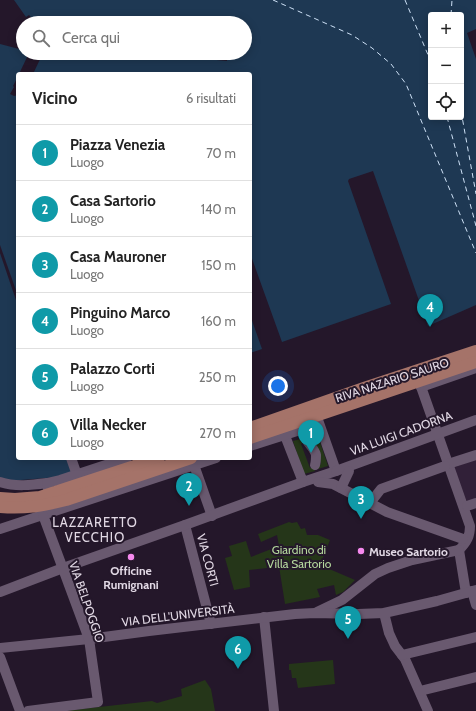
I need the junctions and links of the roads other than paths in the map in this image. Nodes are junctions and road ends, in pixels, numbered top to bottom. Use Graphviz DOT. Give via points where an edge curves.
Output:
graph roads {
  1 [pos="474,356"];
  2 [pos="476,368"];
  3 [pos="420,384"];
  4 [pos="316,415"];
  5 [pos="476,420"];
  6 [pos="252,428"];
  7 [pos="284,431"];
  8 [pos="438,434"];
  9 [pos="252,438"];
  10 [pos="306,440"];
  11 [pos="252,445"];
  12 [pos="476,455"];
  13 [pos="72,460"];
  14 [pos="126,460"];
  15 [pos="154,460"];
  16 [pos="204,460"];
  17 [pos="192,462"];
  18 [pos="447,465"];
  19 [pos="316,468"];
  20 [pos="336,471"];
  21 [pos="349,471"];
  22 [pos="77,475"];
  23 [pos="114,477"];
  24 [pos="320,481"];
  25 [pos="0,482"];
  26 [pos="303,482"];
  27 [pos="337,486"];
  28 [pos="1,500"];
  29 [pos="370,503"];
  30 [pos="469,506"];
  31 [pos="43,515"];
  32 [pos="212,516"];
  33 [pos="186,525"];
  34 [pos="0,529"];
  35 [pos="470,540"];
  36 [pos="459,550"];
  37 [pos="63,568"];
  38 [pos="471,591"];
  39 [pos="0,592"];
  40 [pos="476,605"];
  41 [pos="384,613"];
  42 [pos="315,614"];
  43 [pos="264,618"];
  44 [pos="211,624"];
  45 [pos="476,637"];
  46 [pos="89,639"];
  47 [pos="0,648"];
  48 [pos="402,655"];
  49 [pos="1,662"];
  50 [pos="476,677"];
  51 [pos="420,691"];
  52 [pos="20,711"];
  53 [pos="28,711"];
  54 [pos="274,711"];
  55 [pos="428,711"];
  1 -- 3 [label="main road, RIVA NAZARIO SAURO"];
  1 -- 4 [label="main road, RIVA NAZARIO SAURO"];
  2 -- 3 [label="street, RIVA NAZARIO SAURO"];
  3 -- 4 [label="main road, RIVA NAZARIO SAURO"];
  3 -- 8 [label="street"];
  4 -- 6 [label="main road"];
  4 -- 7 [label="main road"];
  4 -- 20 [label="street"];
  5 -- 8 [label="street, VIA LUIGI CADORNA"];
  7 -- 9 [label="main road"];
  7 -- 11 [label="street"];
  7 -- 26 [label="street"];
  8 -- 18 [label="street"];
  8 -- 20 [label="street, VIA LUIGI CADORNA"];
  10 -- 19 [label="street" via="315,452"];
  12 -- 18 [label="street"];
  13 -- 22 [label="street"];
  14 -- 23 [label="street"];
  15 -- 23 [label="main road"];
  16 -- 17 [label="street"];
  17 -- 23 [label="main road"];
  17 -- 32 [label="street"];
  18 -- 29 [label="street" via="381,489"];
  18 -- 30 [label="street"];
  20 -- 26 [label="street, VIA LUIGI CADORNA"];
  21 -- 27 [label="street"];
  22 -- 23 [label="street"];
  22 -- 25 [label="street" via="48,487 8,485"];
  23 -- 28 [label="main road" via="40,497"];
  23 -- 31 [label="street"];
  24 -- 27 [label="street"];
  26 -- 32 [label="street, VIA LUIGI CADORNA"];
  27 -- 29 [label="street"];
  29 -- 35 [label="street" via="387,512"];
  30 -- 36 [label="street" via="468,540"];
  31 -- 34 [label="street"];
  31 -- 37 [label="street, VIA BELPOGGIO"];
  32 -- 33 [label="street, VIA LUIGI CADORNA"];
  33 -- 37 [label="street, VIA LUIGI CADORNA"];
  33 -- 44 [label="street, VIA CORTI"];
  36 -- 38 [label="street"];
  36 -- 42 [label="street" via="388,568 375,574 342,600"];
  37 -- 39 [label="street, VIA LUIGI CADORNA"];
  37 -- 46 [label="street, VIA BELPOGGIO"];
  38 -- 40 [label="street"];
  38 -- 41 [label="street, VIA DELL'UNIVERSITÀ"];
  41 -- 42 [label="street, VIA DELL'UNIVERSITÀ"];
  41 -- 48 [label="street" via="389,633"];
  42 -- 43 [label="street, VIA DELL'UNIVERSITÀ"];
  43 -- 44 [label="street, VIA DELL'UNIVERSITÀ"];
  43 -- 54 [label="street"];
  44 -- 46 [label="street, VIA DELL'UNIVERSITÀ"];
  45 -- 48 [label="street"];
  46 -- 47 [label="street, VIA DELL'UNIVERSITÀ"];
  46 -- 53 [label="street, VIA BELPOGGIO" via="98,702"];
  48 -- 51 [label="street"];
  49 -- 52 [label="street"];
  50 -- 51 [label="street"];
  51 -- 55 [label="street"];
}
